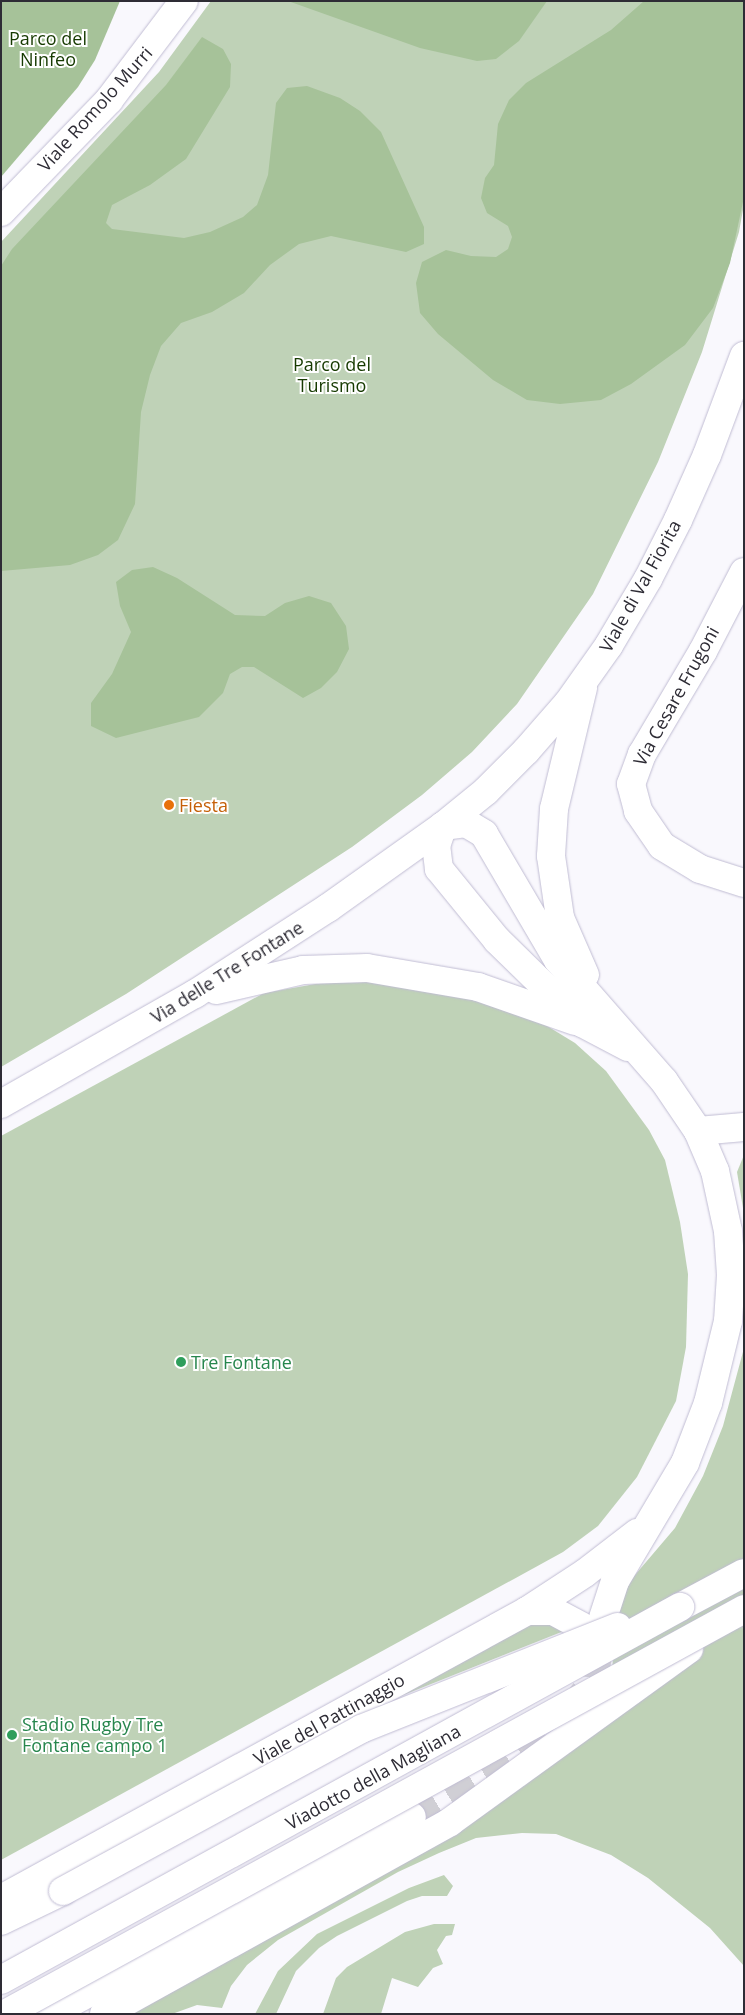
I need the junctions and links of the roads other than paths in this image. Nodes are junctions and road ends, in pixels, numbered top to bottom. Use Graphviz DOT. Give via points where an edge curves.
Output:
graph roads {
  1 [pos="184,1"];
  2 [pos="1,212"];
  3 [pos="744,356"];
  4 [pos="744,572"];
  5 [pos="585,679"];
  6 [pos="443,826"];
  7 [pos="744,883"];
  8 [pos="194,994"];
  9 [pos="590,1013"];
  10 [pos="1,1104"];
  11 [pos="744,1126"];
  12 [pos="698,1131"];
  13 [pos="648,1524"];
  14 [pos="744,1573"];
  15 [pos="680,1607"];
  16 [pos="744,1609"];
  17 [pos="527,1611"];
  18 [pos="412,1817"];
  19 [pos="1,1899"];
  20 [pos="1,1921"];
  21 [pos="1,1980"];
  22 [pos="6,2014"];
  23 [pos="50,2014"];
  24 [pos="104,2014"];
  1 -- 2 [label="main road, Viale Romolo Murri" via="109,100"];
  3 -- 5 [label="main road, Viale di Val Fiorita" via="678,520 635,603"];
  4 -- 7 [label="main road, Via Cesare Frugoni" via="703,651 642,754 631,784 638,811 662,846 700,869"];
  5 -- 6 [label="main road, Viale di Val Fiorita" via="526,752"];
  5 -- 9 [label="main road" via="554,809 551,856 560,918"];
  6 -- 8 [label="main road, Via delle Tre Fontane" via="320,914"];
  6 -- 9 [label="main road, Via delle Tre Fontane" via="466,822 484,834"];
  6 -- 9 [label="main road, Via delle Tre Fontane" via="436,846 436,860 455,892 497,940"];
  8 -- 9 [label="main road" via="303,970 367,968 478,987"];
  8 -- 10 [label="main road, Via delle Tre Fontane"];
  9 -- 12 [label="main road, Via delle Tre Fontane" via="664,1081"];
  11 -- 12 [label="main road"];
  12 -- 13 [label="main road, Viale del Pattinaggio" via="715,1172 728,1231 731,1275 728,1321 713,1386 696,1437 671,1491"];
  13 -- 17 [label="main road, Viale del Pattinaggio" via="585,1573"];
  13 -- 17 [label="main road, Viale del Pattinaggio" via="592,1621 553,1611"];
  14 -- 15 [label="main road, Viadotto della Magliana"];
  15 -- 20 [label="main road, bridge" via="588,1637 360,1729 64,1891"];
  15 -- 21 [label="main road, Viadotto della Magliana, bridge"];
  16 -- 22 [label="main road, Viadotto della Magliana, bridge"];
  16 -- 24 [label="main road, bridge" via="450,1822"];
  17 -- 19 [label="main road, Viale del Pattinaggio"];
  18 -- 23 [label="main road"];
}
